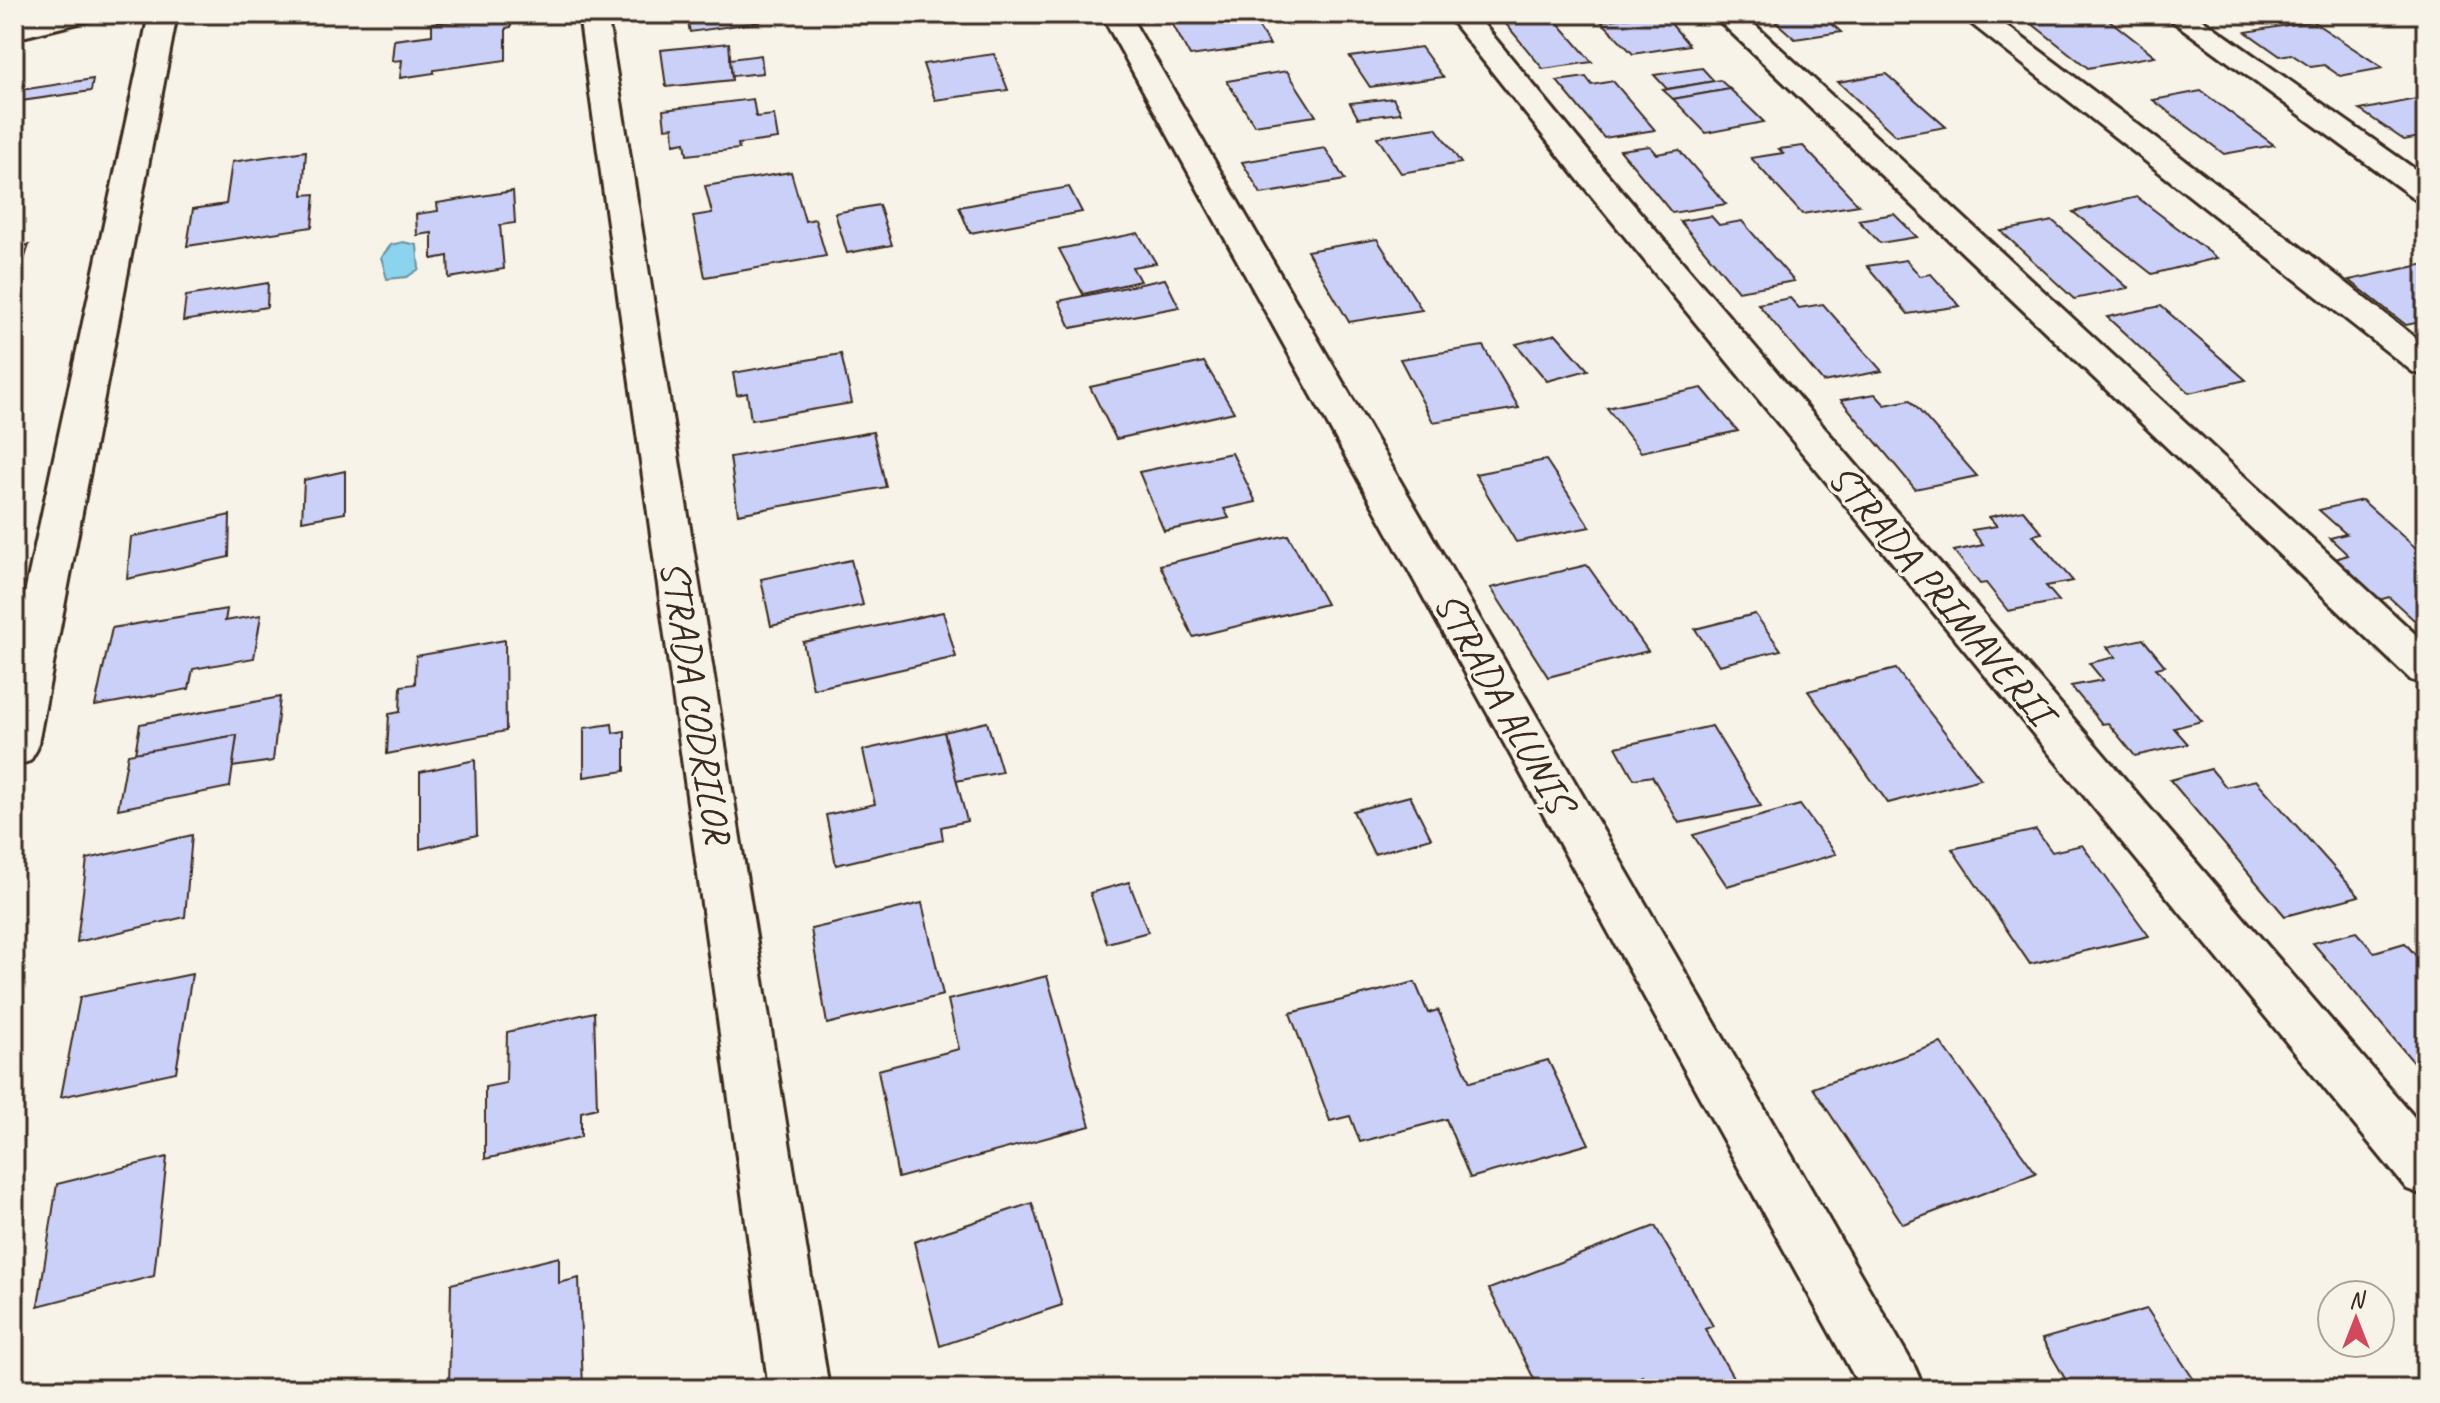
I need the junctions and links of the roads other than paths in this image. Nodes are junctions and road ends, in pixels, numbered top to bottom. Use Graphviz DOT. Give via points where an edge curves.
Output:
graph roads {
  1 [pos="81,14"];
  2 [pos="163,14"];
  3 [pos="593,14"];
  4 [pos="1115,14"];
  5 [pos="1460,14"];
  6 [pos="1726,14"];
  7 [pos="1973,14"];
  8 [pos="2177,14"];
  9 [pos="14,30"];
  10 [pos="2426,192"];
  11 [pos="2426,364"];
  12 [pos="2426,669"];
  13 [pos="14,749"];
  14 [pos="2426,1171"];
  15 [pos="799,1389"];
  16 [pos="1894,1389"];
  1 -- 9 [label="street"];
  2 -- 13 [label="street"];
  3 -- 15 [label="street, STRADA CODRILOR"];
  4 -- 16 [label="street, STRADA ALUNIȘ"];
  5 -- 14 [label="street, STRADA PRIMAVERII"];
  6 -- 12 [label="street"];
  7 -- 11 [label="street"];
  8 -- 10 [label="street"];
}
